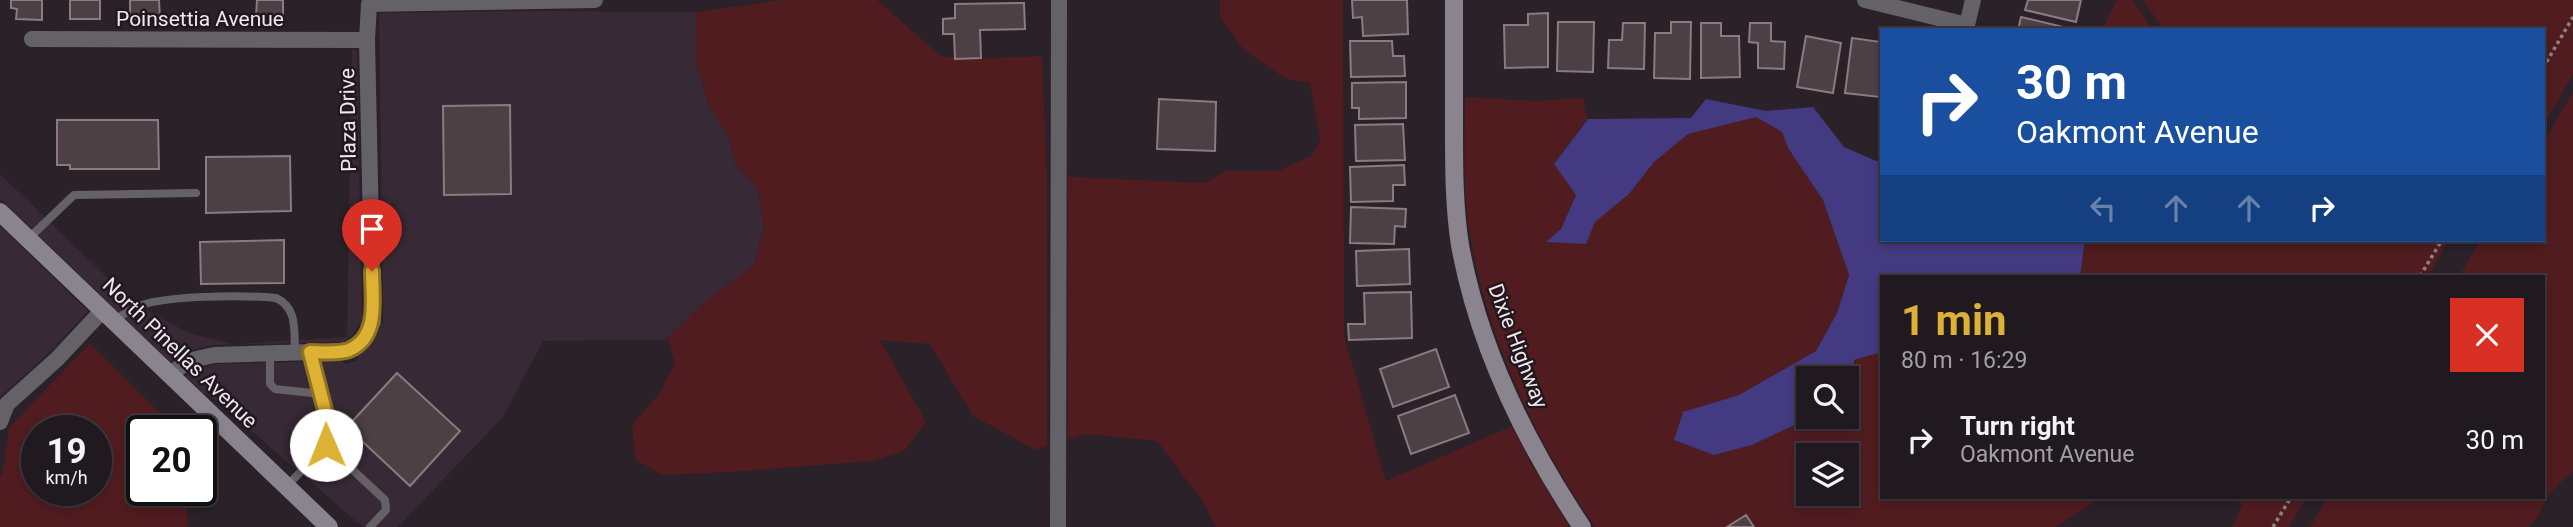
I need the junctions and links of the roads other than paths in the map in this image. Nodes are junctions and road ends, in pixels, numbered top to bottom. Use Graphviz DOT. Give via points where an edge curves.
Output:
graph roads {
  1 [pos="595,0"];
  2 [pos="1059,0"];
  3 [pos="1454,0"];
  4 [pos="1865,0"];
  5 [pos="1972,0"];
  6 [pos="32,39"];
  7 [pos="367,40"];
  8 [pos="197,193"];
  9 [pos="0,212"];
  10 [pos="28,239"];
  11 [pos="107,316"];
  12 [pos="302,352"];
  13 [pos="270,353"];
  14 [pos="169,374"];
  15 [pos="321,394"];
  16 [pos="0,422"];
  17 [pos="326,445"];
  18 [pos="286,486"];
  19 [pos="329,527"];
  20 [pos="370,527"];
  21 [pos="1058,527"];
  22 [pos="1582,527"];
  1 -- 7 [label="street, Plaza Drive" via="369,4"];
  2 -- 21 [label="street"];
  3 -- 22 [label="street, Dixie Highway" via="1454,185 1474,308 1540,457"];
  4 -- 5 [label="street" via="1967,25"];
  6 -- 7 [label="street, Poinsettia Avenue"];
  7 -- 12 [label="street, Plaza Drive" via="373,323 362,341 347,351"];
  8 -- 10 [label="lane" via="74,195"];
  9 -- 10 [label="street, North Pinellas Avenue"];
  10 -- 11 [label="street, North Pinellas Avenue"];
  11 -- 12 [label="lane" via="152,303 195,298 276,298 291,310"];
  11 -- 14 [label="street, North Pinellas Avenue"];
  11 -- 16 [label="street" via="7,404"];
  12 -- 13 [label="street"];
  12 -- 15 [label="lane"];
  13 -- 14 [label="street" via="214,355 192,360"];
  13 -- 15 [label="lane" via="270,384 275,389"];
  14 -- 18 [label="street, North Pinellas Avenue"];
  15 -- 17 [label="lane" via="328,422"];
  17 -- 18 [label="lane"];
  17 -- 20 [label="lane" via="385,500 386,510"];
  18 -- 19 [label="street, North Pinellas Avenue"];
}
